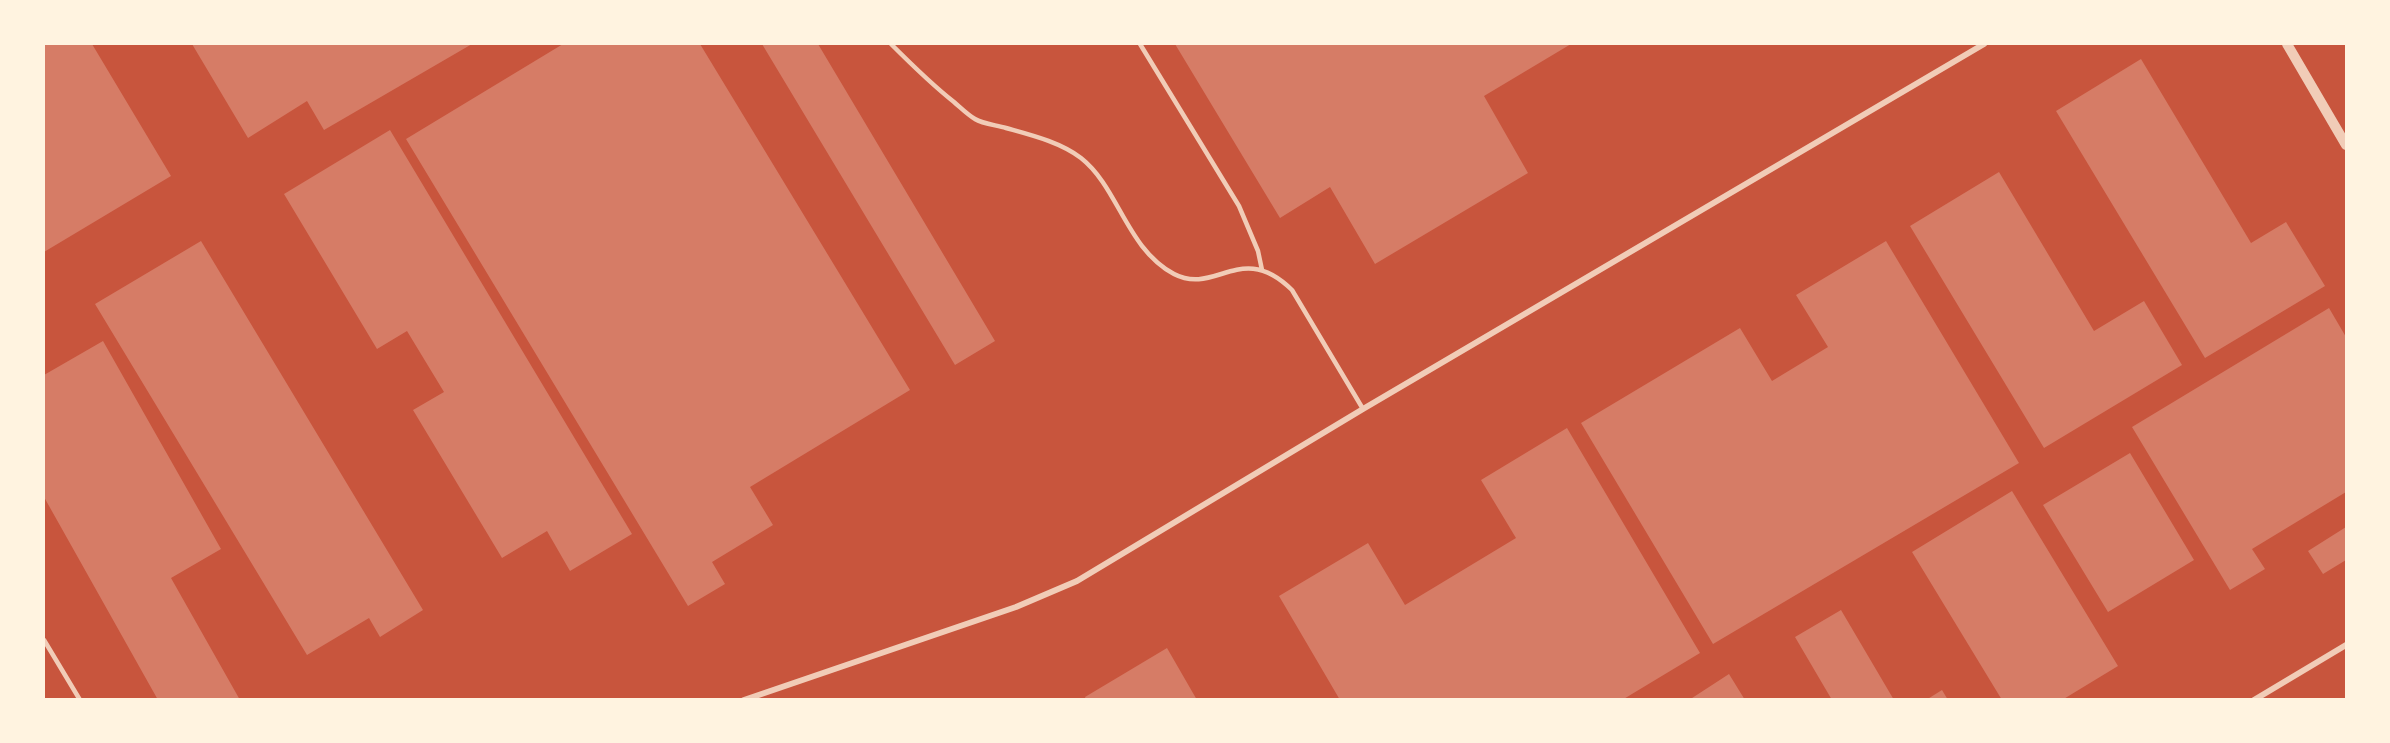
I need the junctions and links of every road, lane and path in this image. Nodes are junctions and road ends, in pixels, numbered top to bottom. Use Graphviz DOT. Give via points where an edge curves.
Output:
graph roads {
  1 [pos="891,44"];
  2 [pos="1140,44"];
  3 [pos="1984,44"];
  4 [pos="2287,44"];
  5 [pos="2346,145"];
  6 [pos="1262,270"];
  7 [pos="1363,409"];
  8 [pos="44,640"];
  9 [pos="2346,645"];
  10 [pos="80,699"];
  11 [pos="744,699"];
  12 [pos="2254,699"];
  1 -- 6 [label="lane" via="927,81 976,120 1057,144 1082,159 1157,263 1177,275 1198,279 1240,268"];
  2 -- 6 [label="lane" via="1239,206"];
  3 -- 7 [label="street"];
  4 -- 5 [label="street"];
  6 -- 7 [label="lane" via="1292,290"];
  7 -- 11 [label="street" via="1077,581 1016,607"];
  8 -- 10 [label="lane"];
  9 -- 12 [label="street"];
}
